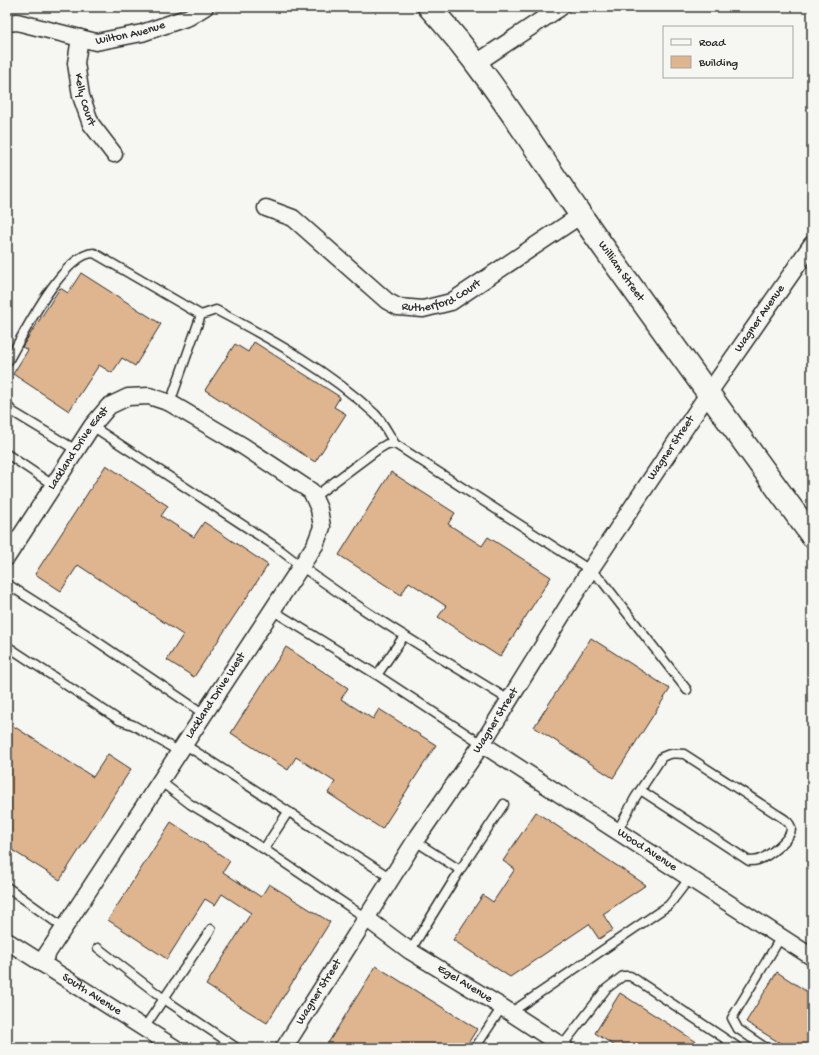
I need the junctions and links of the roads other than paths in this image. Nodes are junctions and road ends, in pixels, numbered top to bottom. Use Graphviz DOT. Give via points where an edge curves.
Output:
graph roads {
  1 [pos="205,7"];
  2 [pos="429,7"];
  3 [pos="561,7"];
  4 [pos="7,23"];
  5 [pos="80,38"];
  6 [pos="475,64"];
  7 [pos="114,154"];
  8 [pos="266,208"];
  9 [pos="581,215"];
  10 [pos="812,245"];
  11 [pos="201,315"];
  12 [pos="7,363"];
  13 [pos="708,394"];
  14 [pos="170,403"];
  15 [pos="7,405"];
  16 [pos="92,426"];
  17 [pos="396,444"];
  18 [pos="243,446"];
  19 [pos="76,450"];
  20 [pos="7,454"];
  21 [pos="53,485"];
  22 [pos="314,497"];
  23 [pos="812,536"];
  24 [pos="7,556"];
  25 [pos="301,567"];
  26 [pos="590,570"];
  27 [pos="7,584"];
  28 [pos="272,610"];
  29 [pos="404,636"];
  30 [pos="7,646"];
  31 [pos="377,675"];
  32 [pos="687,690"];
  33 [pos="509,700"];
  34 [pos="204,714"];
  35 [pos="482,744"];
  36 [pos="182,748"];
  37 [pos="160,781"];
  38 [pos="642,791"];
  39 [pos="504,804"];
  40 [pos="288,812"];
  41 [pos="618,830"];
  42 [pos="415,841"];
  43 [pos="264,850"];
  44 [pos="460,870"];
  45 [pos="391,878"];
  46 [pos="689,878"];
  47 [pos="7,887"];
  48 [pos="366,918"];
  49 [pos="64,928"];
  50 [pos="211,929"];
  51 [pos="781,937"];
  52 [pos="7,941"];
  53 [pos="98,948"];
  54 [pos="410,951"];
  55 [pos="812,957"];
  56 [pos="41,963"];
  57 [pos="164,999"];
  58 [pos="506,1010"];
  59 [pos="144,1028"];
  60 [pos="563,1047"];
  61 [pos="175,1048"];
  62 [pos="237,1048"];
  63 [pos="284,1048"];
  64 [pos="475,1048"];
  65 [pos="739,1048"];
  66 [pos="766,1048"];
  1 -- 5 [label="street, Wilton Avenue" via="189,17 142,33 96,42"];
  2 -- 6 [label="main road, William Street" via="452,31"];
  3 -- 6 [label="street"];
  4 -- 5 [label="street, Wilton Avenue" via="17,22"];
  5 -- 7 [label="street, Kelly Court" via="76,63 81,96 91,124"];
  6 -- 9 [label="main road, William Street"];
  8 -- 9 [label="street, Rutherford Court" via="293,218 387,301 398,307 423,309 451,302"];
  9 -- 13 [label="main road, William Street"];
  10 -- 13 [label="street, Wagner Avenue"];
  11 -- 12 [label="lane" via="94,253 87,253 77,258 58,279"];
  11 -- 14 [label="lane"];
  11 -- 17 [label="lane" via="216,310 251,328 326,376 376,415"];
  13 -- 23 [label="main road, William Street"];
  13 -- 26 [label="street, Wagner Street"];
  14 -- 16 [label="street, Lackland Drive East" via="149,396 128,397 109,406"];
  14 -- 18 [label="street, Lackland Drive East"];
  15 -- 19 [label="lane" via="13,412"];
  16 -- 19 [label="street, Lackland Drive East"];
  16 -- 25 [label="lane" via="275,546"];
  17 -- 22 [label="lane" via="387,444 377,450"];
  17 -- 26 [label="lane"];
  18 -- 22 [label="street, Lackland Drive West" via="311,491"];
  19 -- 21 [label="street, Lackland Drive East"];
  20 -- 21 [label="lane"];
  21 -- 24 [label="street, Lackland Drive East"];
  22 -- 25 [label="street, Lackland Drive West" via="322,526 315,545"];
  25 -- 28 [label="street, Lackland Drive West"];
  25 -- 29 [label="lane"];
  26 -- 32 [label="lane" via="603,582"];
  26 -- 33 [label="street, Wagner Street"];
  27 -- 34 [label="lane"];
  28 -- 31 [label="lane"];
  28 -- 34 [label="street, Lackland Drive West"];
  29 -- 31 [label="lane"];
  29 -- 33 [label="lane"];
  30 -- 36 [label="lane" via="119,720"];
  31 -- 35 [label="lane"];
  33 -- 35 [label="street, Wagner Street"];
  34 -- 36 [label="street, Lackland Drive West"];
  35 -- 41 [label="street, Wood Avenue"];
  35 -- 42 [label="street, Wagner Street"];
  36 -- 37 [label="street, Lackland Drive West"];
  36 -- 40 [label="lane"];
  37 -- 43 [label="lane" via="190,804"];
  37 -- 49 [label="street, Lackland Drive West"];
  38 -- 38 [label="lane" via="662,758 668,754 684,754 788,822 790,832 783,844 759,860 749,861"];
  38 -- 41 [label="lane" via="635,798"];
  39 -- 44 [label="lane"];
  40 -- 43 [label="lane"];
  40 -- 45 [label="lane"];
  41 -- 46 [label="street, Wood Avenue"];
  42 -- 44 [label="lane"];
  42 -- 45 [label="street, Wagner Street"];
  43 -- 48 [label="lane"];
  44 -- 54 [label="lane"];
  45 -- 48 [label="street, Wagner Street"];
  46 -- 51 [label="street, Wood Avenue"];
  46 -- 58 [label="lane" via="669,905"];
  47 -- 49 [label="lane"];
  48 -- 54 [label="street, Egel Avenue"];
  48 -- 63 [label="street, Wagner Street"];
  49 -- 56 [label="street, Lackland Drive West"];
  50 -- 57 [label="lane"];
  51 -- 55 [label="street, Wood Avenue"];
  51 -- 66 [label="lane" via="732,1018 738,1029"];
  52 -- 56 [label="street, South Avenue"];
  53 -- 57 [label="lane"];
  54 -- 58 [label="street, Egel Avenue"];
  56 -- 59 [label="street, South Avenue"];
  57 -- 59 [label="lane"];
  57 -- 62 [label="lane"];
  58 -- 60 [label="street, Egel Avenue"];
  58 -- 64 [label="lane"];
  59 -- 61 [label="street, South Avenue"];
  60 -- 65 [label="lane" via="606,989 623,976 630,976"];
}
